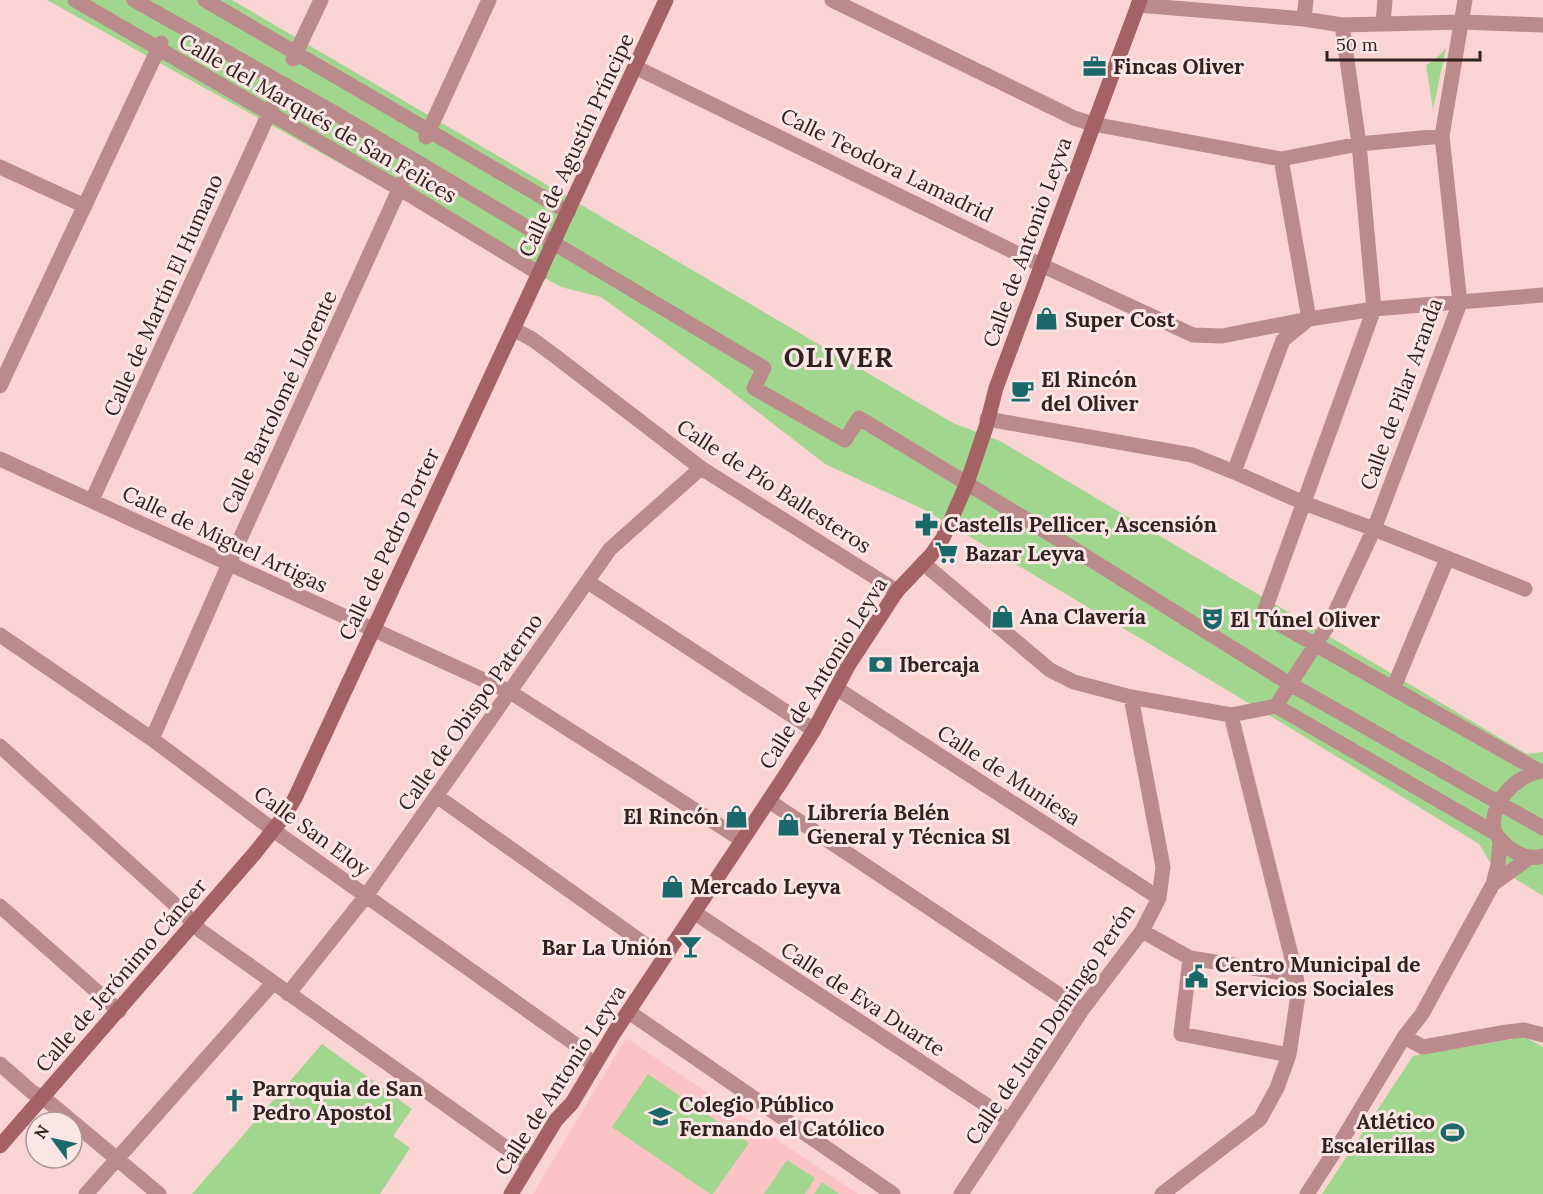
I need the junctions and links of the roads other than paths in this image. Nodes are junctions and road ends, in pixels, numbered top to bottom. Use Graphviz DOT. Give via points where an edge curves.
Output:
graph roads {
  1 [pos="75,0"];
  2 [pos="134,0"];
  3 [pos="205,0"];
  4 [pos="321,0"];
  5 [pos="489,0"];
  6 [pos="666,0"];
  7 [pos="832,0"];
  8 [pos="1306,0"];
  9 [pos="1385,0"];
  10 [pos="1465,0"];
  11 [pos="1139,2"];
  12 [pos="1234,7"];
  13 [pos="1304,19"];
  14 [pos="1462,22"];
  15 [pos="1383,23"];
  16 [pos="1342,25"];
  17 [pos="1543,26"];
  18 [pos="160,46"];
  19 [pos="295,56"];
  20 [pos="635,67"];
  21 [pos="270,110"];
  22 [pos="1093,124"];
  23 [pos="427,134"];
  24 [pos="1442,136"];
  25 [pos="1359,144"];
  26 [pos="1281,159"];
  27 [pos="0,167"];
  28 [pos="401,186"];
  29 [pos="85,206"];
  30 [pos="568,212"];
  31 [pos="554,242"];
  32 [pos="1041,265"];
  33 [pos="540,274"];
  34 [pos="1543,296"];
  35 [pos="1460,303"];
  36 [pos="1374,309"];
  37 [pos="1309,318"];
  38 [pos="513,329"];
  39 [pos="0,386"];
  40 [pos="987,419"];
  41 [pos="0,459"];
  42 [pos="701,468"];
  43 [pos="1234,471"];
  44 [pos="967,483"];
  45 [pos="92,500"];
  46 [pos="1304,503"];
  47 [pos="1374,529"];
  48 [pos="1447,559"];
  49 [pos="229,563"];
  50 [pos="923,564"];
  51 [pos="588,582"];
  52 [pos="1525,589"];
  53 [pos="897,591"];
  54 [pos="372,629"];
  55 [pos="0,635"];
  56 [pos="1315,645"];
  57 [pos="1290,684"];
  58 [pos="836,688"];
  59 [pos="1393,689"];
  60 [pos="510,692"];
  61 [pos="1131,697"];
  62 [pos="1276,706"];
  63 [pos="1231,715"];
  64 [pos="814,730"];
  65 [pos="152,739"];
  66 [pos="0,746"];
  67 [pos="1541,771"];
  68 [pos="438,797"];
  69 [pos="769,801"];
  70 [pos="1500,804"];
  71 [pos="1543,828"];
  72 [pos="273,831"];
  73 [pos="1497,837"];
  74 [pos="742,840"];
  75 [pos="1539,857"];
  76 [pos="1493,884"];
  77 [pos="366,896"];
  78 [pos="1159,898"];
  79 [pos="0,906"];
  80 [pos="695,913"];
  81 [pos="194,923"];
  82 [pos="1142,931"];
  83 [pos="670,949"];
  84 [pos="1190,958"];
  85 [pos="1296,975"];
  86 [pos="273,983"];
  87 [pos="288,994"];
  88 [pos="1082,1010"];
  89 [pos="118,1011"];
  90 [pos="629,1012"];
  91 [pos="1543,1035"];
  92 [pos="1404,1037"];
  93 [pos="1289,1055"];
  94 [pos="0,1064"];
  95 [pos="593,1066"];
  96 [pos="42,1098"];
  97 [pos="1009,1120"];
  98 [pos="0,1146"];
  99 [pos="117,1159"];
  100 [pos="529,1164"];
  101 [pos="86,1194"];
  102 [pos="159,1194"];
  103 [pos="511,1194"];
  104 [pos="893,1194"];
  105 [pos="961,1194"];
  106 [pos="1162,1194"];
  107 [pos="1307,1194"];
  1 -- 18 [label="street, Calle del Marqués de San Felices"];
  2 -- 31 [label="street"];
  3 -- 19 [label="street, Calle del Marqués de San Felices"];
  4 -- 19 [label="street"];
  5 -- 23 [label="street"];
  6 -- 20 [label="street, Calle de Agustín Príncipe"];
  7 -- 22 [label="street"];
  8 -- 13 [label="street"];
  9 -- 15 [label="street"];
  10 -- 14 [label="street, Calle de Pilar Aranda"];
  11 -- 12 [label="street"];
  11 -- 22 [label="street, Calle de Antonio Leyva"];
  12 -- 13 [label="street"];
  13 -- 16 [label="street"];
  14 -- 15 [label="street"];
  14 -- 17 [label="street"];
  14 -- 24 [label="street, Calle de Pilar Aranda"];
  15 -- 16 [label="street"];
  16 -- 25 [label="street"];
  18 -- 21 [label="street, Calle del Marqués de San Felices"];
  18 -- 29 [label="street"];
  19 -- 23 [label="street, Calle del Marqués de San Felices"];
  20 -- 30 [label="street, Calle de Agustín Príncipe"];
  20 -- 32 [label="street, Calle Teodora Lamadrid"];
  21 -- 28 [label="street, Calle del Marqués de San Felices"];
  21 -- 45 [label="street, Calle de Martín El Humano"];
  22 -- 26 [label="street"];
  22 -- 32 [label="street, Calle de Antonio Leyva"];
  23 -- 30 [label="street, Calle del Marqués de San Felices"];
  24 -- 25 [label="street"];
  24 -- 35 [label="street, Calle de Pilar Aranda"];
  25 -- 26 [label="street"];
  25 -- 36 [label="street"];
  26 -- 37 [label="street"];
  27 -- 29 [label="street"];
  28 -- 33 [label="street, Calle del Marqués de San Felices"];
  28 -- 49 [label="street, Calle Bartolomé Llorente"];
  29 -- 39 [label="street"];
  30 -- 31 [label="street, Calle de Agustín Príncipe"];
  31 -- 33 [label="street, Calle de Agustín Príncipe"];
  31 -- 44 [label="street" via="764,368 754,388 774,400 845,440 859,418"];
  32 -- 37 [label="street, Calle Teodora Lamadrid" via="1193,335 1222,336"];
  32 -- 40 [label="street, Calle de Antonio Leyva"];
  33 -- 38 [label="street, Calle de Pedro Porter"];
  34 -- 35 [label="street, Calle Teodora Lamadrid"];
  35 -- 36 [label="street, Calle Teodora Lamadrid"];
  35 -- 47 [label="street, Calle de Pilar Aranda"];
  36 -- 37 [label="street, Calle Teodora Lamadrid"];
  36 -- 46 [label="street"];
  37 -- 43 [label="street" via="1283,340"];
  38 -- 42 [label="street, Calle de Pío Ballesteros" via="555,356"];
  38 -- 54 [label="street, Calle de Pedro Porter"];
  40 -- 43 [label="street" via="1192,455"];
  40 -- 44 [label="street, Calle de Antonio Leyva"];
  41 -- 45 [label="street, Calle de Miguel Artigas"];
  42 -- 51 [label="street, Calle de Obispo Paterno" via="620,539"];
  42 -- 53 [label="street, Calle de Pío Ballesteros"];
  43 -- 46 [label="street"];
  44 -- 50 [label="street, Calle de Antonio Leyva" via="948,530"];
  44 -- 57 [label="street"];
  45 -- 49 [label="street, Calle de Miguel Artigas"];
  46 -- 47 [label="street"];
  46 -- 56 [label="street" via="1263,615"];
  47 -- 48 [label="street"];
  47 -- 56 [label="street, Calle de Pilar Aranda" via="1332,619"];
  48 -- 52 [label="street"];
  48 -- 59 [label="street"];
  49 -- 54 [label="street, Calle de Miguel Artigas"];
  49 -- 65 [label="street, Calle Bartolomé Llorente"];
  50 -- 53 [label="street, Calle de Antonio Leyva"];
  50 -- 61 [label="street" via="1050,670 1074,682"];
  51 -- 60 [label="street, Calle de Obispo Paterno"];
  51 -- 64 [label="street"];
  53 -- 58 [label="street, Calle de Antonio Leyva"];
  54 -- 60 [label="street, Calle de Miguel Artigas"];
  54 -- 72 [label="street, Calle de Pedro Porter" via="295,798"];
  55 -- 65 [label="street, Calle San Eloy"];
  56 -- 57 [label="street, Calle de Pilar Aranda"];
  56 -- 59 [label="street"];
  57 -- 62 [label="street, Calle de Pilar Aranda"];
  57 -- 70 [label="street"];
  58 -- 64 [label="street, Calle de Antonio Leyva"];
  58 -- 78 [label="street, Calle de Muniesa"];
  59 -- 67 [label="street"];
  60 -- 68 [label="street, Calle de Obispo Paterno"];
  60 -- 74 [label="street, Calle de Miguel Artigas"];
  61 -- 63 [label="street"];
  61 -- 78 [label="street, Calle de Juan Domingo Perón" via="1163,867"];
  62 -- 63 [label="street"];
  62 -- 73 [label="street"];
  63 -- 85 [label="street"];
  64 -- 69 [label="street, Calle de Antonio Leyva"];
  65 -- 72 [label="street, Calle San Eloy"];
  66 -- 81 [label="street"];
  67 -- 70 [label="street" via="1518,781"];
  68 -- 77 [label="street, Calle de Obispo Paterno"];
  68 -- 83 [label="street" via="646,945"];
  69 -- 74 [label="street, Calle de Antonio Leyva"];
  69 -- 88 [label="street"];
  70 -- 71 [label="street"];
  70 -- 73 [label="street" via="1494,819"];
  72 -- 77 [label="street, Calle San Eloy"];
  72 -- 81 [label="street, Calle de Jerónimo Cáncer"];
  73 -- 75 [label="street" via="1510,849"];
  73 -- 76 [label="street" via="1498,865"];
  74 -- 80 [label="street, Calle de Antonio Leyva"];
  75 -- 76 [label="street"];
  76 -- 92 [label="street" via="1425,1008"];
  77 -- 87 [label="street, Calle de Obispo Paterno"];
  77 -- 95 [label="street, Calle San Eloy" via="579,1047"];
  78 -- 82 [label="street, Calle de Juan Domingo Perón"];
  79 -- 89 [label="street"];
  80 -- 83 [label="street, Calle de Antonio Leyva"];
  80 -- 97 [label="street, Calle de Eva Duarte"];
  81 -- 86 [label="street"];
  81 -- 89 [label="street, Calle de Jerónimo Cáncer"];
  82 -- 84 [label="street"];
  82 -- 88 [label="street, Calle de Juan Domingo Perón"];
  83 -- 90 [label="street, Calle de Antonio Leyva"];
  84 -- 85 [label="street"];
  84 -- 93 [label="street" via="1181,1034"];
  85 -- 93 [label="street" via="1298,995"];
  86 -- 87 [label="street"];
  86 -- 99 [label="street"];
  87 -- 100 [label="street"];
  88 -- 97 [label="street, Calle de Juan Domingo Perón"];
  89 -- 96 [label="street, Calle de Jerónimo Cáncer"];
  90 -- 95 [label="street, Calle de Antonio Leyva"];
  90 -- 104 [label="street"];
  91 -- 92 [label="street" via="1524,1030 1423,1047"];
  92 -- 107 [label="street"];
  93 -- 106 [label="street" via="1260,1119"];
  94 -- 96 [label="street"];
  95 -- 100 [label="street, Calle de Antonio Leyva"];
  96 -- 98 [label="street, Calle de Jerónimo Cáncer"];
  96 -- 99 [label="street"];
  97 -- 105 [label="street, Calle de Juan Domingo Perón"];
  99 -- 101 [label="street"];
  99 -- 102 [label="street"];
  100 -- 103 [label="street, Calle de Antonio Leyva"];
}
